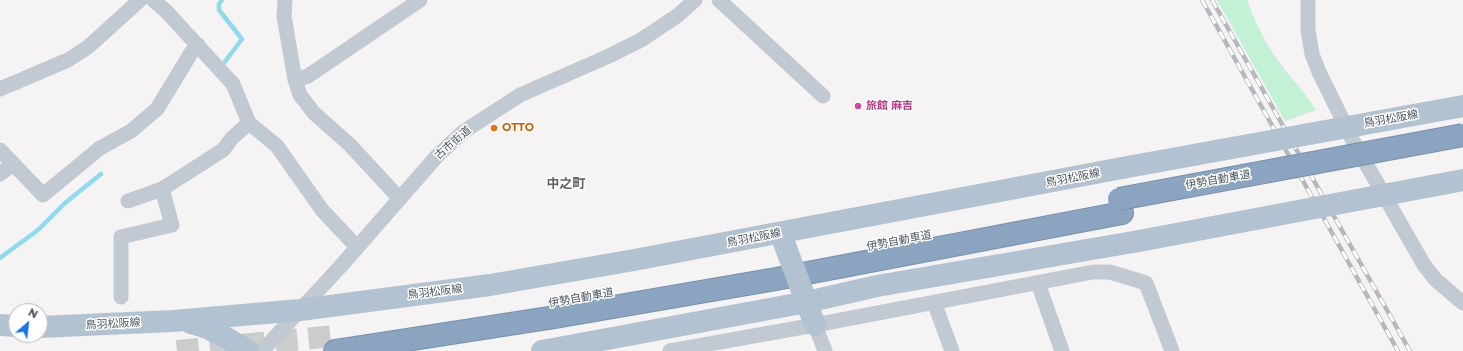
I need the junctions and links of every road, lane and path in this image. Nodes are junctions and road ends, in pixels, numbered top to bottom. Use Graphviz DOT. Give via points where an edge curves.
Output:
graph roads {
  1 [pos="140,0"];
  2 [pos="154,0"];
  3 [pos="285,0"];
  4 [pos="420,0"];
  5 [pos="695,0"];
  6 [pos="719,0"];
  7 [pos="1308,0"];
  8 [pos="198,46"];
  9 [pos="295,80"];
  10 [pos="0,89"];
  11 [pos="823,96"];
  12 [pos="1463,106"];
  13 [pos="249,123"];
  14 [pos="1463,135"];
  15 [pos="1463,149"];
  16 [pos="0,150"];
  17 [pos="13,164"];
  18 [pos="0,174"];
  19 [pos="1463,180"];
  20 [pos="162,189"];
  21 [pos="400,199"];
  22 [pos="128,201"];
  23 [pos="1121,206"];
  24 [pos="781,236"];
  25 [pos="357,247"];
  26 [pos="1038,283"];
  27 [pos="121,297"];
  28 [pos="805,298"];
  29 [pos="934,302"];
  30 [pos="1463,303"];
  31 [pos="300,310"];
  32 [pos="174,321"];
  33 [pos="816,325"];
  34 [pos="48,327"];
  35 [pos="335,343"];
  36 [pos="696,348"];
  37 [pos="248,351"];
  38 [pos="262,351"];
  39 [pos="542,351"];
  40 [pos="670,351"];
  41 [pos="825,351"];
  42 [pos="952,351"];
  43 [pos="1062,351"];
  44 [pos="1172,351"];
  1 -- 10 [label="street" via="88,48 68,60"];
  2 -- 8 [label="street"];
  3 -- 9 [label="street" via="284,16"];
  4 -- 9 [label="street" via="308,76"];
  5 -- 21 [label="street, 古市街道" via="677,16 641,40 520,95 463,132 437,156"];
  6 -- 11 [label="street"];
  7 -- 30 [label="street" via="1308,30 1312,54 1353,141 1424,265 1436,280"];
  8 -- 13 [label="street" via="233,84"];
  8 -- 17 [label="street" via="191,53 157,109 131,131 100,148 43,195"];
  9 -- 21 [label="street" via="300,95 314,113 350,145"];
  12 -- 24 [label="main road, 鳥羽松阪線, bridge" via="1122,168"];
  13 -- 20 [label="street" via="223,150"];
  13 -- 25 [label="street" via="277,146 322,210"];
  14 -- 23 [label="highway, 伊勢自動車道, bridge"];
  15 -- 23 [label="highway, 伊勢自動車道"];
  16 -- 17 [label="street"];
  17 -- 18 [label="street"];
  19 -- 28 [label="main road, bridge" via="1139,241"];
  20 -- 22 [label="street"];
  20 -- 27 [label="street" via="172,225 121,237"];
  21 -- 25 [label="street, 古市街道"];
  23 -- 35 [label="highway, 伊勢自動車道"];
  24 -- 28 [label="main road, bridge"];
  24 -- 31 [label="main road, 鳥羽松阪線" via="490,285"];
  25 -- 31 [label="street, 古市街道"];
  26 -- 29 [label="street"];
  26 -- 43 [label="street"];
  26 -- 44 [label="street" via="1093,272 1110,272 1146,284"];
  28 -- 33 [label="main road"];
  28 -- 39 [label="main road"];
  29 -- 33 [label="street"];
  29 -- 42 [label="street"];
  31 -- 32 [label="main road, 鳥羽松阪線"];
  31 -- 38 [label="street, 古市街道"];
  32 -- 34 [label="main road, 鳥羽松阪線"];
  32 -- 37 [label="main road" via="204,326"];
  33 -- 36 [label="street"];
  33 -- 41 [label="street"];
  36 -- 40 [label="street"];
}
